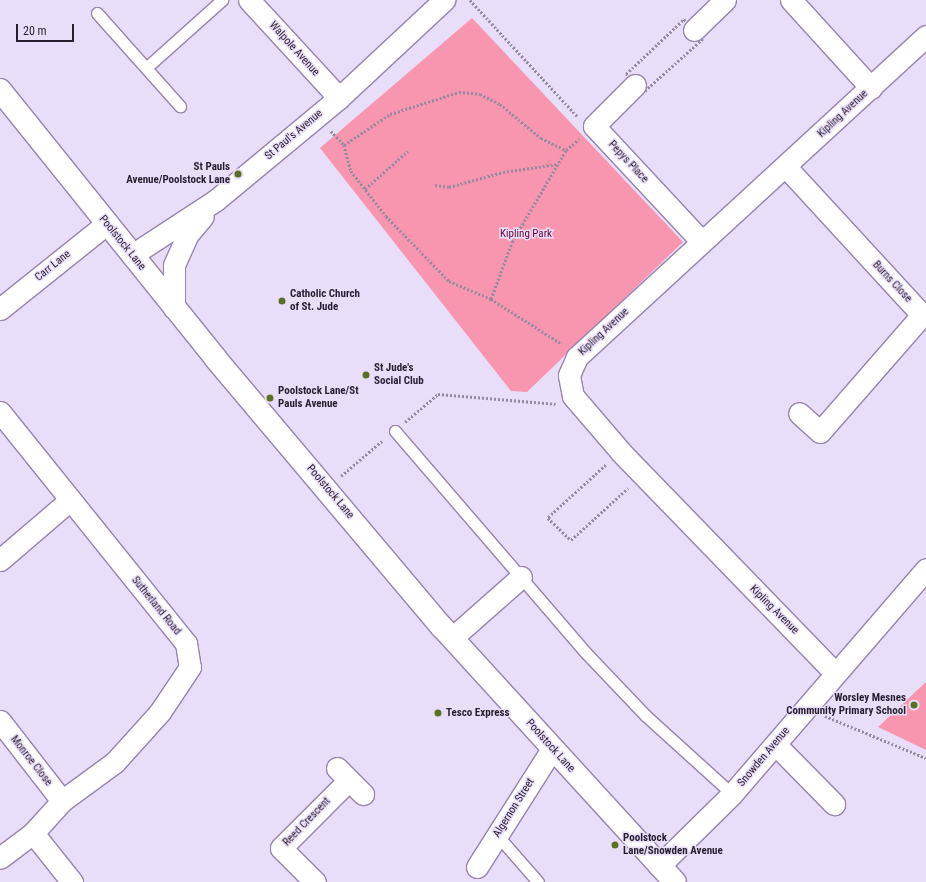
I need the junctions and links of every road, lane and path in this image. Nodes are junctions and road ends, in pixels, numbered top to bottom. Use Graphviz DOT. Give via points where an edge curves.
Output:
graph roads {
  1 [pos="222,0"];
  2 [pos="249,0"];
  3 [pos="444,0"];
  4 [pos="470,0"];
  5 [pos="725,0"];
  6 [pos="791,0"];
  7 [pos="97,13"];
  8 [pos="694,30"];
  9 [pos="926,36"];
  10 [pos="147,67"];
  11 [pos="635,85"];
  12 [pos="871,88"];
  13 [pos="0,90"];
  14 [pos="338,98"];
  15 [pos="180,106"];
  16 [pos="317,117"];
  17 [pos="594,126"];
  18 [pos="344,145"];
  19 [pos="566,150"];
  20 [pos="408,151"];
  21 [pos="558,164"];
  22 [pos="786,166"];
  23 [pos="435,185"];
  24 [pos="365,190"];
  25 [pos="216,200"];
  26 [pos="106,224"];
  27 [pos="702,242"];
  28 [pos="132,255"];
  29 [pos="491,300"];
  30 [pos="174,308"];
  31 [pos="0,309"];
  32 [pos="577,357"];
  33 [pos="580,406"];
  34 [pos="0,412"];
  35 [pos="798,412"];
  36 [pos="395,430"];
  37 [pos="621,452"];
  38 [pos="643,475"];
  39 [pos="326,488"];
  40 [pos="70,500"];
  41 [pos="0,560"];
  42 [pos="926,569"];
  43 [pos="521,577"];
  44 [pos="452,638"];
  45 [pos="834,672"];
  46 [pos="804,708"];
  47 [pos="0,721"];
  48 [pos="776,745"];
  49 [pos="552,749"];
  50 [pos="926,758"];
  51 [pos="350,781"];
  52 [pos="732,794"];
  53 [pos="62,801"];
  54 [pos="834,804"];
  55 [pos="33,833"];
  56 [pos="497,835"];
  57 [pos="0,858"];
  58 [pos="659,866"];
  59 [pos="477,867"];
  60 [pos="72,882"];
  61 [pos="314,882"];
  62 [pos="538,882"];
  63 [pos="675,882"];
  1 -- 10 [label="lane"];
  2 -- 14 [label="street, Walpole Avenue"];
  3 -- 14 [label="street, St Paul's Avenue"];
  4 -- 17 [label="path" via="578,118"];
  5 -- 8 [label="street"];
  6 -- 12 [label="street"];
  7 -- 10 [label="lane"];
  8 -- 11 [label="path" via="703,39 643,93"];
  8 -- 11 [label="path" via="684,19 626,74"];
  9 -- 12 [label="street, Kipling Avenue"];
  10 -- 15 [label="lane"];
  11 -- 17 [label="street"];
  12 -- 22 [label="street, Kipling Avenue"];
  13 -- 26 [label="main road, Poolstock Lane"];
  14 -- 16 [label="street, St Paul's Avenue"];
  16 -- 18 [label="path"];
  16 -- 25 [label="street, St Paul's Avenue"];
  17 -- 19 [label="path"];
  17 -- 27 [label="street, Pepys Place"];
  18 -- 19 [label="path" via="390,114 459,92 480,94 500,104 541,138"];
  18 -- 24 [label="path" via="351,171"];
  19 -- 21 [label="path"];
  20 -- 24 [label="path"];
  21 -- 23 [label="path" via="503,172 449,187"];
  21 -- 29 [label="path" via="512,242"];
  22 -- 27 [label="street, Kipling Avenue"];
  22 -- 35 [label="street, Burns Close" via="922,315 820,432"];
  24 -- 29 [label="path" via="386,216 449,280"];
  25 -- 28 [label="street, St Paul's Avenue"];
  25 -- 30 [label="street" via="188,234 176,258 171,281"];
  26 -- 28 [label="main road, Poolstock Lane"];
  26 -- 31 [label="street, Carr Lane"];
  27 -- 32 [label="street, Kipling Avenue"];
  28 -- 30 [label="main road, Poolstock Lane"];
  29 -- 32 [label="path" via="556,338"];
  30 -- 39 [label="main road, Poolstock Lane"];
  32 -- 33 [label="street, Kipling Avenue" via="572,365 569,385"];
  33 -- 36 [label="path" via="438,394"];
  33 -- 37 [label="street, Kipling Avenue"];
  34 -- 40 [label="street, Sutherland Road"];
  36 -- 39 [label="path"];
  36 -- 43 [label="lane"];
  37 -- 38 [label="street, Kipling Avenue"];
  37 -- 38 [label="path" via="548,518 571,540"];
  38 -- 45 [label="street, Kipling Avenue"];
  39 -- 44 [label="main road, Poolstock Lane"];
  40 -- 41 [label="street"];
  40 -- 53 [label="street, Sutherland Road" via="186,643 190,667 160,712 115,762"];
  42 -- 45 [label="street, Snowden Avenue"];
  43 -- 44 [label="street"];
  43 -- 52 [label="lane" via="645,715"];
  44 -- 49 [label="main road, Poolstock Lane"];
  45 -- 46 [label="street, Snowden Avenue"];
  46 -- 48 [label="street, Snowden Avenue"];
  46 -- 50 [label="path"];
  47 -- 53 [label="street, Monroe Close"];
  48 -- 52 [label="street, Snowden Avenue"];
  48 -- 54 [label="street"];
  49 -- 56 [label="street, Algernon Street"];
  49 -- 58 [label="main road, Poolstock Lane"];
  51 -- 61 [label="street, Reed Crescent" via="281,848"];
  52 -- 58 [label="street, Snowden Avenue"];
  53 -- 55 [label="street, Sutherland Road"];
  55 -- 57 [label="street, Sutherland Road"];
  55 -- 60 [label="street"];
  56 -- 59 [label="street, Algernon Street"];
  56 -- 62 [label="lane"];
  58 -- 63 [label="main road, Poolstock Lane"];
}
